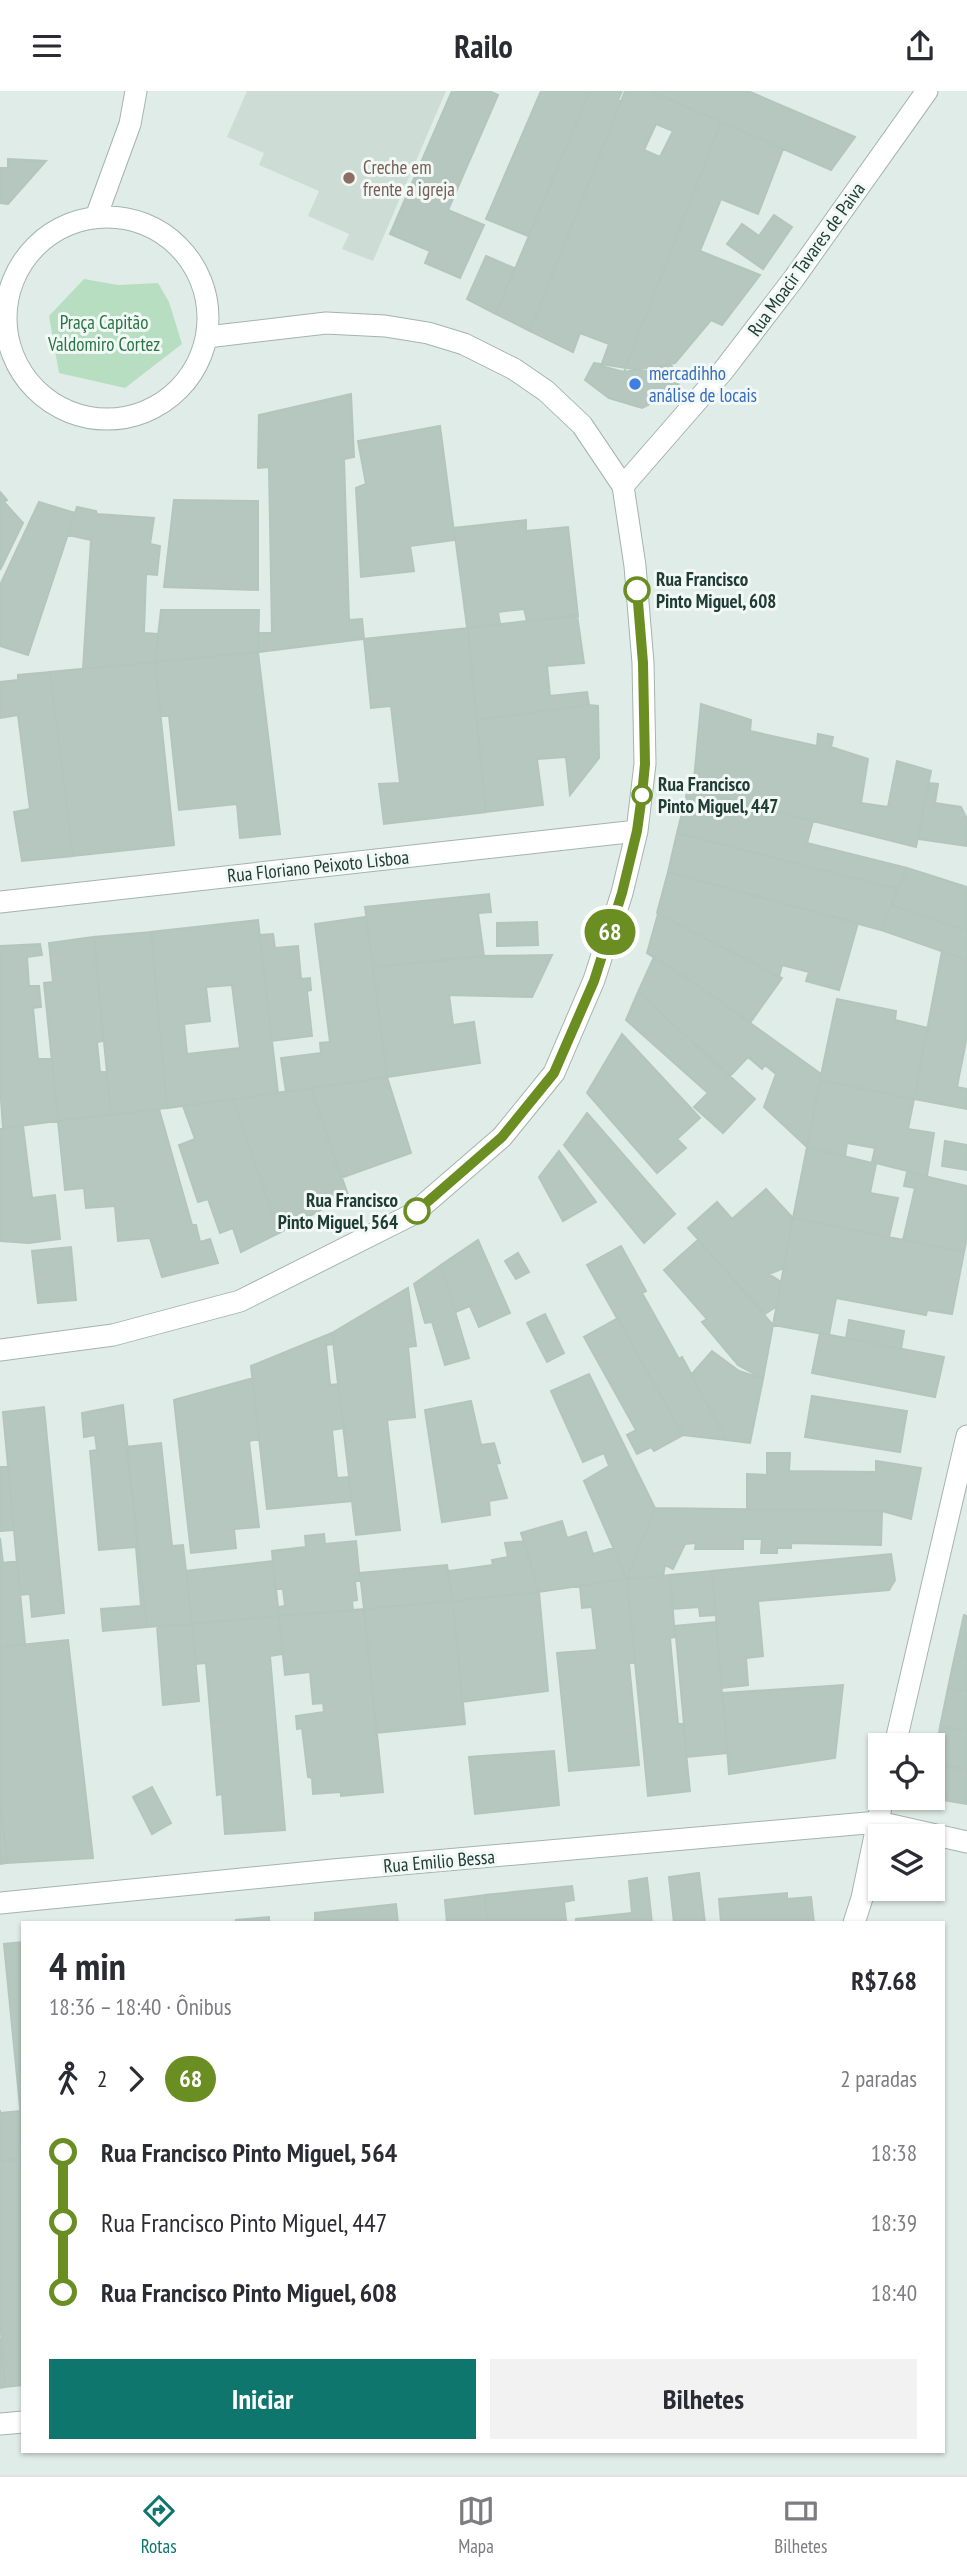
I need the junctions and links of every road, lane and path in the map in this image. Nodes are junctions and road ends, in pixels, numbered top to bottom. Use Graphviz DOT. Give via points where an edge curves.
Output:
graph roads {
  1 [pos="136,91"];
  2 [pos="928,91"];
  3 [pos="96,217"];
  4 [pos="207,337"];
  5 [pos="623,486"];
  6 [pos="637,831"];
  7 [pos="0,902"];
  8 [pos="0,1350"];
  9 [pos="967,1437"];
  10 [pos="898,1733"];
  11 [pos="880,1810"];
  12 [pos="878,1822"];
  13 [pos="967,1842"];
  14 [pos="0,1903"];
  15 [pos="854,1921"];
  16 [pos="21,2422"];
  17 [pos="0,2424"];
  1 -- 3 [label="street" via="130,124"];
  2 -- 5 [label="street, Rua Moacir Tavares de Paiva" via="739,351"];
  3 -- 4 [label="street" via="128,219 158,230 181,250 199,276 208,306"];
  3 -- 4 [label="street" via="64,226 36,246 15,274 6,307 8,341 22,373 45,399 75,414 109,419 144,413 173,396 194,369"];
  4 -- 5 [label="street" via="326,323 385,327 464,344 546,391 582,425"];
  5 -- 6 [label="street" via="643,663 645,764"];
  6 -- 7 [label="street, Rua Floriano Peixoto Lisboa"];
  6 -- 8 [label="street" via="594,981 554,1073 502,1137 413,1214 240,1301 113,1335"];
  9 -- 10 [label="street"];
  11 -- 12 [label="street"];
  12 -- 13 [label="street, Rua Emilio Bessa"];
  12 -- 14 [label="street, Rua Emilio Bessa"];
  12 -- 15 [label="street"];
  16 -- 17 [label="street"];
}
